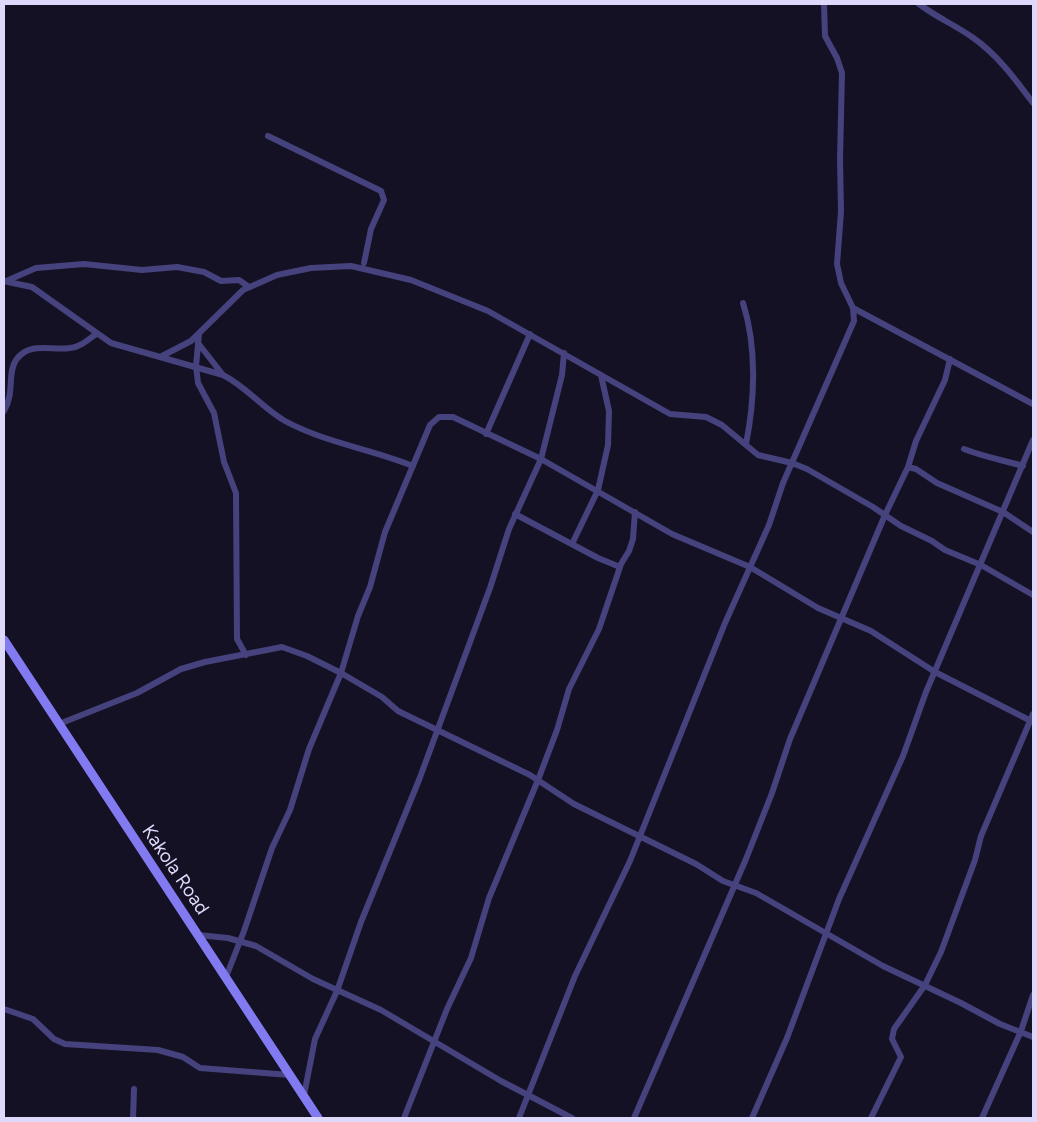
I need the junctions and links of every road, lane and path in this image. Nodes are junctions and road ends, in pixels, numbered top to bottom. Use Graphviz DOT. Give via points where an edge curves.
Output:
graph roads {
  1 [pos="824,4"];
  2 [pos="919,4"];
  3 [pos="1033,103"];
  4 [pos="268,136"];
  5 [pos="364,263"];
  6 [pos="6,282"];
  7 [pos="249,287"];
  8 [pos="743,303"];
  9 [pos="853,308"];
  10 [pos="199,333"];
  11 [pos="96,334"];
  12 [pos="530,334"];
  13 [pos="198,343"];
  14 [pos="564,353"];
  15 [pos="162,356"];
  16 [pos="950,359"];
  17 [pos="196,366"];
  18 [pos="223,375"];
  19 [pos="601,375"];
  20 [pos="1033,404"];
  21 [pos="4,411"];
  22 [pos="486,434"];
  23 [pos="1033,440"];
  24 [pos="746,444"];
  25 [pos="964,449"];
  26 [pos="541,459"];
  27 [pos="792,463"];
  28 [pos="413,466"];
  29 [pos="1024,466"];
  30 [pos="908,467"];
  31 [pos="598,490"];
  32 [pos="635,512"];
  33 [pos="1003,512"];
  34 [pos="515,514"];
  35 [pos="885,515"];
  36 [pos="1033,532"];
  37 [pos="572,544"];
  38 [pos="981,565"];
  39 [pos="620,567"];
  40 [pos="750,567"];
  41 [pos="1033,595"];
  42 [pos="842,618"];
  43 [pos="4,640"];
  44 [pos="246,654"];
  45 [pos="935,672"];
  46 [pos="341,673"];
  47 [pos="1033,719"];
  48 [pos="59,724"];
  49 [pos="437,729"];
  50 [pos="538,780"];
  51 [pos="639,835"];
  52 [pos="734,886"];
  53 [pos="827,934"];
  54 [pos="198,935"];
  55 [pos="241,941"];
  56 [pos="226,977"];
  57 [pos="925,985"];
  58 [pos="337,990"];
  59 [pos="1033,995"];
  60 [pos="4,1009"];
  61 [pos="1021,1031"];
  62 [pos="1033,1037"];
  63 [pos="435,1043"];
  64 [pos="290,1075"];
  65 [pos="134,1089"];
  66 [pos="304,1095"];
  67 [pos="529,1096"];
  68 [pos="133,1118"];
  69 [pos="318,1118"];
  70 [pos="404,1118"];
  71 [pos="520,1118"];
  72 [pos="572,1118"];
  73 [pos="634,1118"];
  74 [pos="752,1118"];
  75 [pos="870,1118"];
  76 [pos="982,1118"];
  1 -- 9 [label="street" via="826,36 840,65 843,92 837,264 841,283"];
  2 -- 3 [label="street" via="979,43 1019,83"];
  4 -- 5 [label="street" via="381,191 384,200 371,229"];
  6 -- 7 [label="street" via="17,274 36,268 84,264 142,270 177,267 204,272 221,280 239,280"];
  6 -- 11 [label="street" via="32,287"];
  7 -- 10 [label="street" via="232,299"];
  7 -- 12 [label="street" via="277,274 351,266 410,280 488,311"];
  8 -- 24 [label="street" via="749,323 752,387 752,411"];
  9 -- 16 [label="street"];
  9 -- 27 [label="street" via="855,317 850,331"];
  10 -- 13 [label="street"];
  10 -- 15 [label="street" via="183,346"];
  11 -- 15 [label="street" via="123,348"];
  11 -- 21 [label="street" via="75,347 37,347 19,356 12,368 10,400"];
  12 -- 14 [label="street"];
  12 -- 22 [label="street"];
  13 -- 17 [label="street"];
  13 -- 18 [label="street"];
  14 -- 19 [label="street"];
  14 -- 26 [label="street" via="562,375"];
  15 -- 17 [label="street"];
  16 -- 20 [label="street"];
  16 -- 30 [label="street" via="945,380 916,441"];
  17 -- 18 [label="street"];
  17 -- 44 [label="street" via="198,383 214,413 224,462 236,493 237,639"];
  18 -- 28 [label="street" via="236,381 285,421 339,444 379,453"];
  19 -- 24 [label="street" via="670,414 706,417"];
  19 -- 31 [label="street" via="610,420"];
  22 -- 26 [label="street"];
  22 -- 28 [label="street" via="453,417 439,417 430,426"];
  23 -- 29 [label="street"];
  24 -- 27 [label="street" via="760,456"];
  25 -- 29 [label="street" via="986,458"];
  26 -- 31 [label="street"];
  26 -- 34 [label="street"];
  27 -- 35 [label="street"];
  27 -- 40 [label="street" via="776,500 770,525"];
  28 -- 46 [label="street" via="385,532"];
  29 -- 33 [label="street"];
  30 -- 33 [label="street"];
  30 -- 35 [label="street"];
  31 -- 32 [label="street"];
  31 -- 37 [label="street"];
  32 -- 39 [label="street" via="631,545"];
  32 -- 40 [label="street" via="672,534"];
  33 -- 36 [label="street"];
  33 -- 38 [label="street"];
  34 -- 37 [label="street"];
  34 -- 49 [label="street"];
  35 -- 38 [label="street" via="945,550"];
  35 -- 42 [label="street"];
  37 -- 39 [label="street"];
  38 -- 41 [label="street"];
  38 -- 45 [label="street"];
  39 -- 50 [label="street" via="601,622 569,689"];
  40 -- 42 [label="street" via="810,604"];
  40 -- 51 [label="street"];
  42 -- 45 [label="street" via="871,631"];
  42 -- 52 [label="street" via="790,739"];
  43 -- 48 [label="main road, Kakola Road"];
  44 -- 46 [label="street" via="282,647"];
  44 -- 48 [label="street" via="181,669 137,693"];
  45 -- 47 [label="street"];
  45 -- 53 [label="street" via="903,756 839,898"];
  46 -- 49 [label="street" via="382,697 398,711"];
  46 -- 55 [label="street" via="309,749 288,815 272,848"];
  47 -- 57 [label="street" via="981,836 976,860"];
  48 -- 54 [label="main road, Kakola Road"];
  49 -- 50 [label="street"];
  49 -- 58 [label="street"];
  50 -- 51 [label="street" via="574,804"];
  50 -- 63 [label="street" via="497,876 471,958"];
  51 -- 52 [label="street"];
  51 -- 67 [label="street" via="630,861 575,976"];
  52 -- 53 [label="street" via="756,893"];
  52 -- 73 [label="street"];
  53 -- 57 [label="street" via="883,966"];
  53 -- 74 [label="street"];
  54 -- 55 [label="street"];
  54 -- 56 [label="main road, Kakola Road"];
  55 -- 56 [label="street"];
  55 -- 58 [label="street"];
  56 -- 64 [label="main road, Kakola Road"];
  57 -- 61 [label="street" via="1000,1024"];
  57 -- 75 [label="street" via="894,1029 892,1039 901,1057"];
  58 -- 63 [label="street" via="381,1010"];
  58 -- 66 [label="street" via="315,1039"];
  59 -- 61 [label="street"];
  60 -- 64 [label="street" via="33,1019 54,1039 65,1044 158,1050 183,1057 200,1068"];
  61 -- 62 [label="street"];
  61 -- 76 [label="street"];
  63 -- 67 [label="street"];
  63 -- 70 [label="street"];
  64 -- 66 [label="main road, Kakola Road"];
  65 -- 68 [label="street"];
  66 -- 69 [label="main road, Kakola Road"];
  67 -- 71 [label="street"];
  67 -- 72 [label="street"];
}
